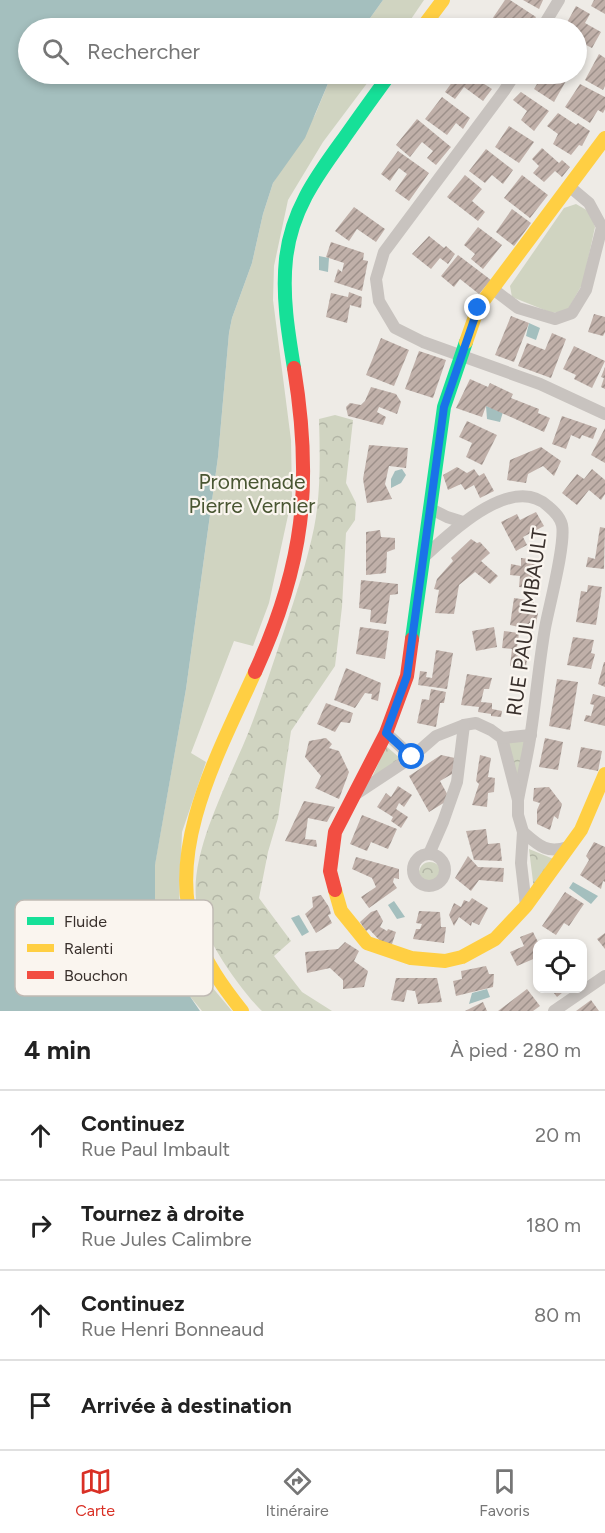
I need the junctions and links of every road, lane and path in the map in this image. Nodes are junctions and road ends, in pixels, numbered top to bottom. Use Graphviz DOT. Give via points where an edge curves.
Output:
graph roads {
  1 [pos="443,0"];
  2 [pos="559,0"];
  3 [pos="430,18"];
  4 [pos="548,18"];
  5 [pos="383,84"];
  6 [pos="509,84"];
  7 [pos="605,138"];
  8 [pos="570,187"];
  9 [pos="493,289"];
  10 [pos="461,356"];
  11 [pos="605,414"];
  12 [pos="431,509"];
  13 [pos="463,522"];
  14 [pos="425,556"];
  15 [pos="464,725"];
  16 [pos="386,733"];
  17 [pos="531,735"];
  18 [pos="502,738"];
  19 [pos="412,757"];
  20 [pos="605,774"];
  21 [pos="356,794"];
  22 [pos="518,800"];
  23 [pos="523,832"];
  24 [pos="568,847"];
  25 [pos="429,854"];
  26 [pos="186,900"];
  27 [pos="526,906"];
  28 [pos="213,970"];
  29 [pos="605,976"];
  30 [pos="225,990"];
  31 [pos="242,1011"];
  32 [pos="253,1011"];
  33 [pos="554,1011"];
  1 -- 3 [label="street"];
  2 -- 4 [label="street"];
  5 -- 26 [label="street" via="308,191 289,244 285,298 302,429 301,522 282,609 201,799 185,871"];
  6 -- 10 [label="street" via="384,252 376,279 379,302 395,328"];
  7 -- 8 [label="street"];
  8 -- 9 [label="street"];
  8 -- 9 [label="street" via="589,203 602,227 586,290 572,314 555,319 518,308"];
  9 -- 10 [label="street" via="478,308"];
  10 -- 11 [label="street" via="540,384"];
  10 -- 12 [label="street" via="444,407"];
  12 -- 13 [label="street"];
  12 -- 14 [label="street"];
  13 -- 14 [label="street, RUE PAUL IMBAULT"];
  13 -- 17 [label="street, RUE PAUL IMBAULT" via="495,502 527,496 541,499 559,516 561,544"];
  14 -- 16 [label="street" via="407,676"];
  15 -- 18 [label="street, RUE PAUL IMBAULT" via="476,723"];
  15 -- 19 [label="street" via="436,736"];
  15 -- 25 [label="street" via="457,782"];
  16 -- 19 [label="street"];
  16 -- 21 [label="street"];
  17 -- 18 [label="street, RUE PAUL IMBAULT"];
  17 -- 22 [label="street, RUE PAUL IMBAULT"];
  18 -- 22 [label="street, RUE PAUL IMBAULT"];
  19 -- 21 [label="street"];
  20 -- 24 [label="street" via="581,831"];
  21 -- 27 [label="street" via="335,832 330,871 340,911 367,943 411,958 445,961 462,957 495,939"];
  22 -- 23 [label="street, RUE PAUL IMBAULT"];
  23 -- 24 [label="street" via="540,847 556,851"];
  23 -- 27 [label="street, RUE PAUL IMBAULT" via="521,863"];
  24 -- 27 [label="street"];
  28 -- 30 [label="street"];
  29 -- 33 [label="street"];
  30 -- 31 [label="street"];
  30 -- 32 [label="street"];
}
